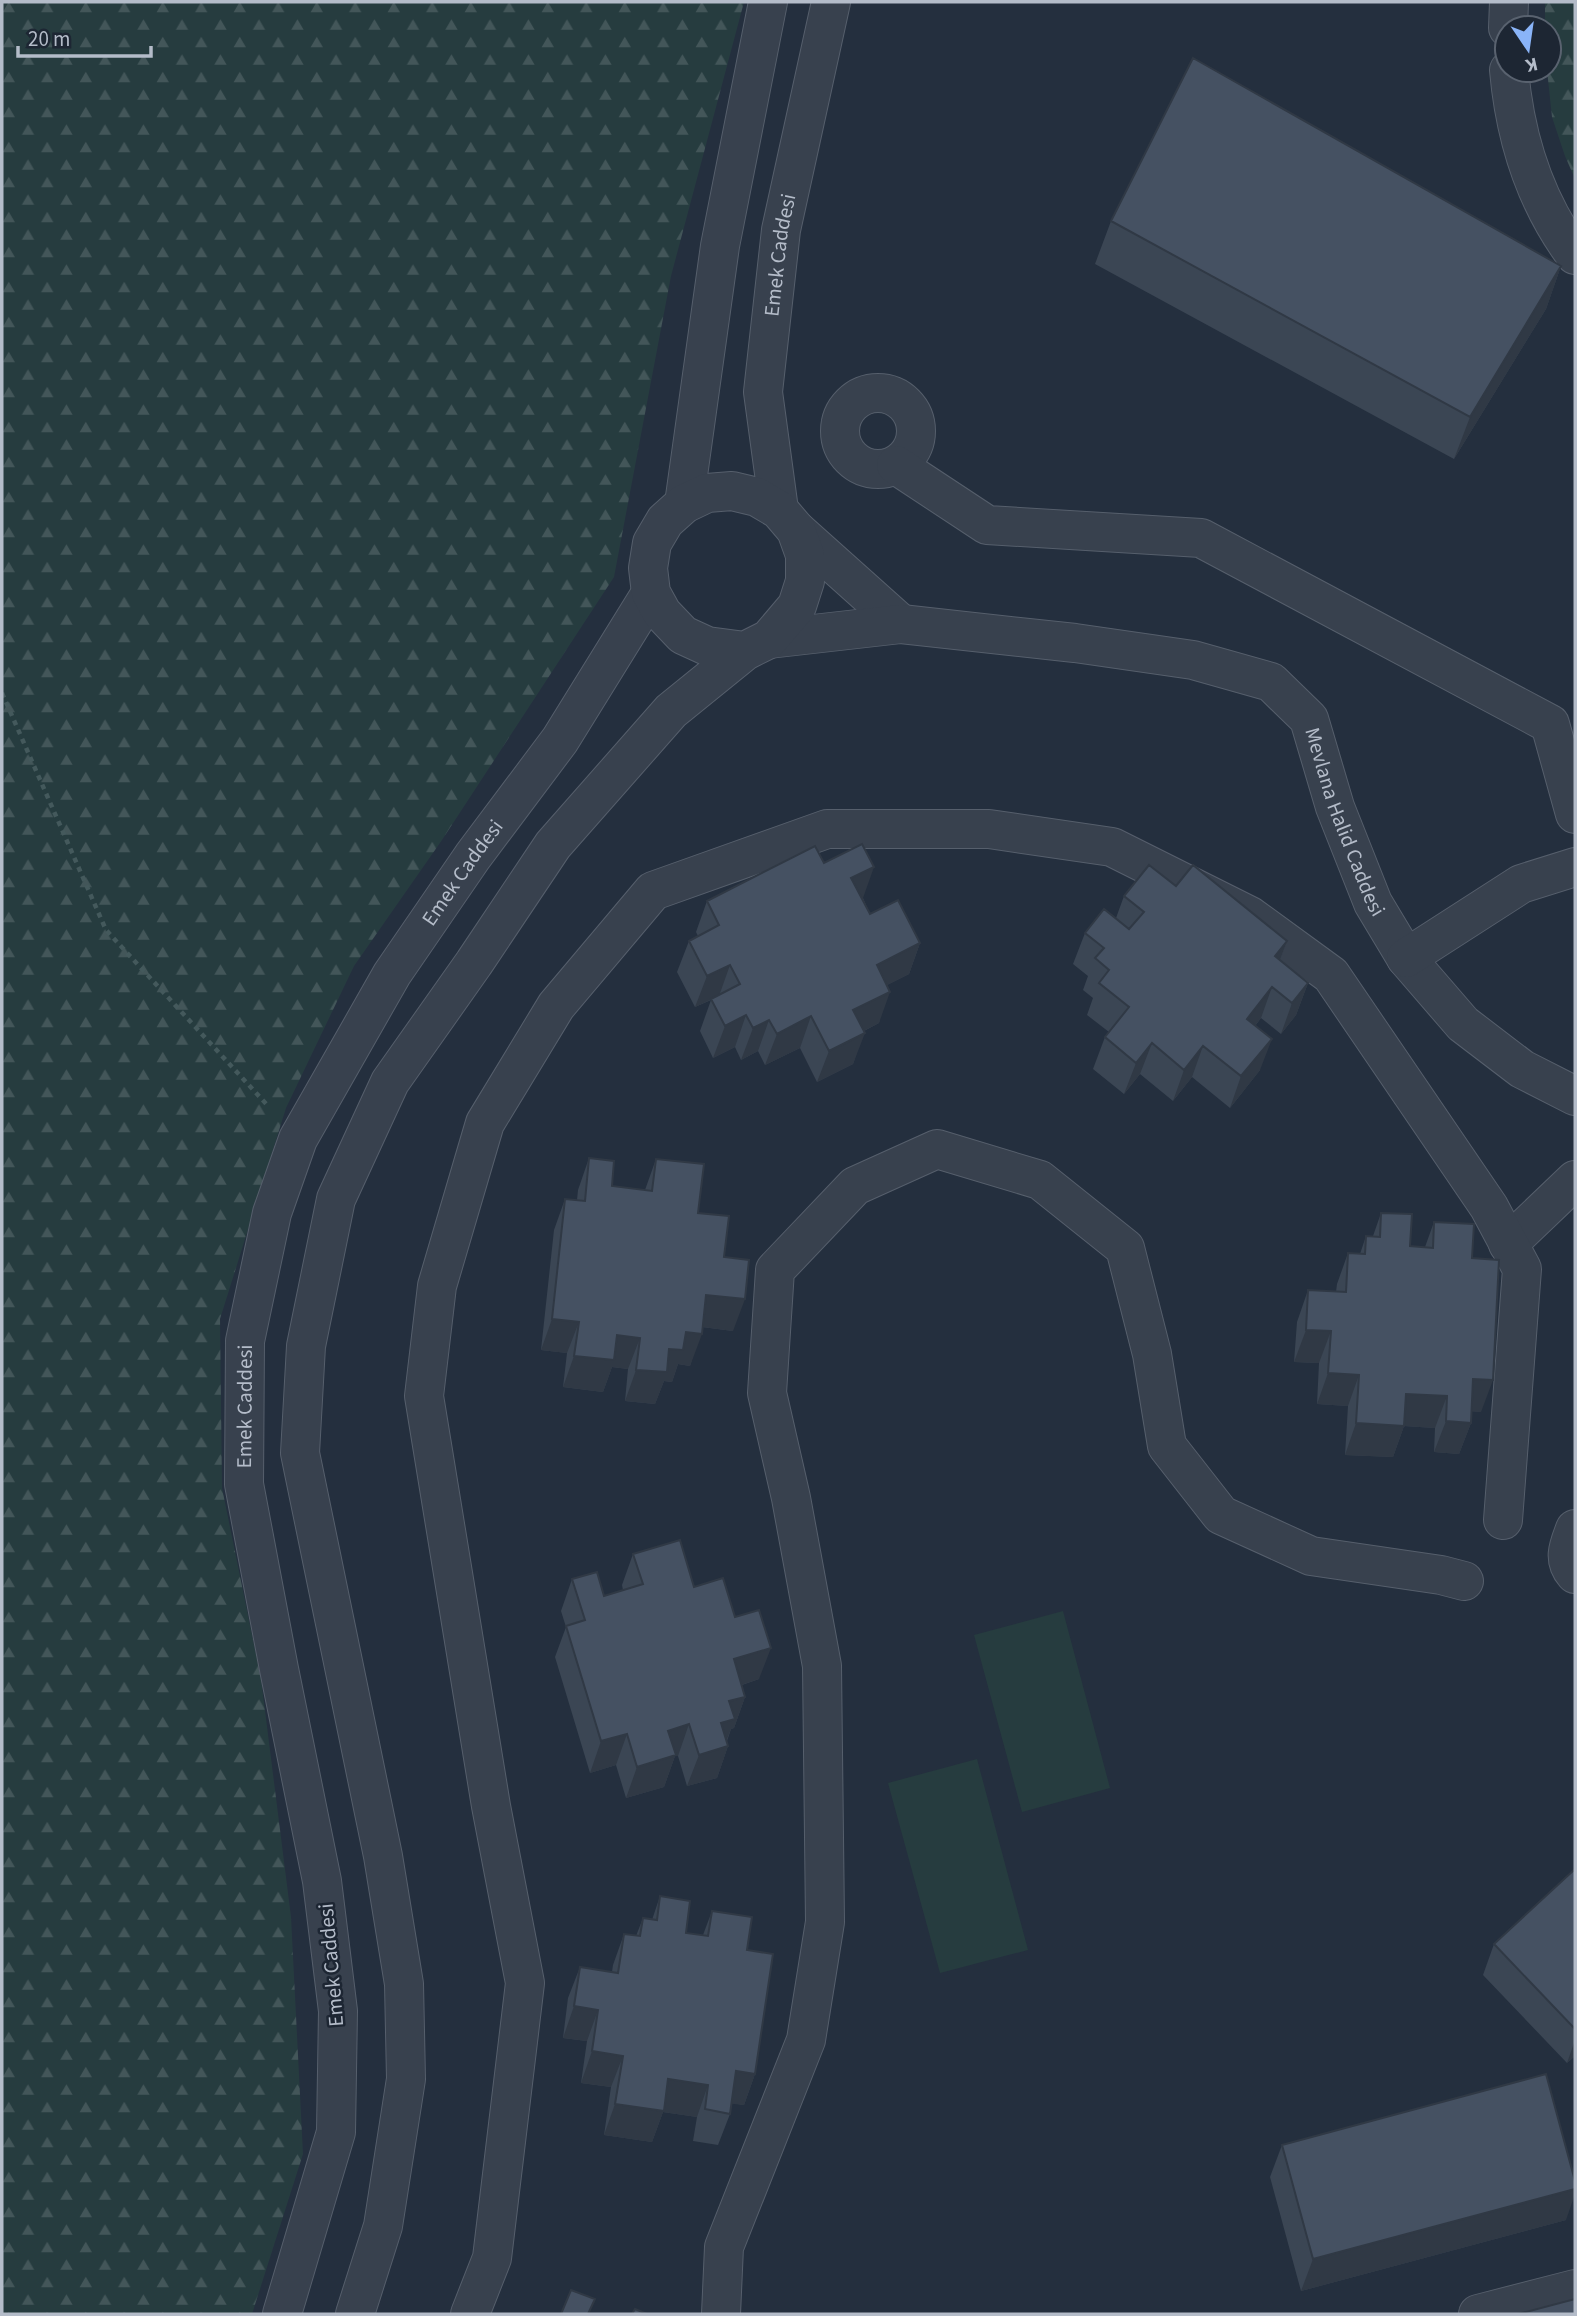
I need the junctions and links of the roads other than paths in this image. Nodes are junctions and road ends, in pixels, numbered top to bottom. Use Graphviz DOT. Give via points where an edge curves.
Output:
graph roads {
  1 [pos="768,2"];
  2 [pos="831,2"];
  3 [pos="1510,84"];
  4 [pos="1575,255"];
  5 [pos="896,465"];
  6 [pos="684,504"];
  7 [pos="787,520"];
  8 [pos="651,593"];
  9 [pos="901,624"];
  10 [pos="757,645"];
  11 [pos="1575,814"];
  12 [pos="1575,867"];
  13 [pos="1406,958"];
  14 [pos="1575,1096"];
  15 [pos="1575,1180"];
  16 [pos="1508,1244"];
  17 [pos="1503,1520"];
  18 [pos="1575,1529"];
  19 [pos="1575,1574"];
  20 [pos="1464,1581"];
  21 [pos="1575,2289"];
  22 [pos="282,2314"];
  23 [pos="355,2314"];
  24 [pos="470,2314"];
  25 [pos="721,2314"];
  26 [pos="1478,2314"];
  1 -- 6 [label="street" via="720,246"];
  2 -- 7 [label="street, Emek Caddesi" via="781,230 763,392"];
  3 -- 4 [label="street" via="1520,143 1535,188"];
  5 -- 11 [label="street" via="987,525 1200,538 1550,724"];
  6 -- 7 [label="street" via="707,493 732,491 757,497"];
  6 -- 8 [label="street" via="665,521 652,543"];
  7 -- 9 [label="street"];
  7 -- 10 [label="street, Emek Caddesi" via="805,555 805,581 797,606"];
  8 -- 10 [label="street" via="683,635 707,646"];
  8 -- 22 [label="street, Emek Caddesi" via="559,740 392,974 298,1139 272,1213 245,1341 244,1483 322,1881 338,2011 336,2132"];
  9 -- 10 [label="street, Mevlana Halid Caddesi"];
  9 -- 13 [label="street, Mevlana Halid Caddesi" via="1193,660 1271,682 1309,719 1335,807 1373,903"];
  10 -- 23 [label="street, Emek Caddesi" via="671,711 553,845 390,1082 336,1199 306,1346 300,1453 385,1868 404,1984 406,2066 383,2226"];
  12 -- 13 [label="street" via="1521,884"];
  13 -- 14 [label="street, Mevlana Halid Caddesi" via="1463,1024 1521,1069"];
  15 -- 16 [label="street"];
  16 -- 17 [label="street" via="1522,1269"];
  16 -- 24 [label="street" via="1489,1207 1331,975 1250,916 1112,847 989,829 827,829 653,891 556,1006 485,1123 437,1286 424,1396 525,1983 492,2258"];
  18 -- 19 [label="street" via="1566,1555"];
  20 -- 25 [label="street" via="1311,1556 1221,1515 1167,1446 1152,1354 1125,1248 1040,1180 937,1149 855,1186 775,1270 767,1393 822,1666 825,1922 806,2040 724,2247"];
  21 -- 26 [label="street"];
}
